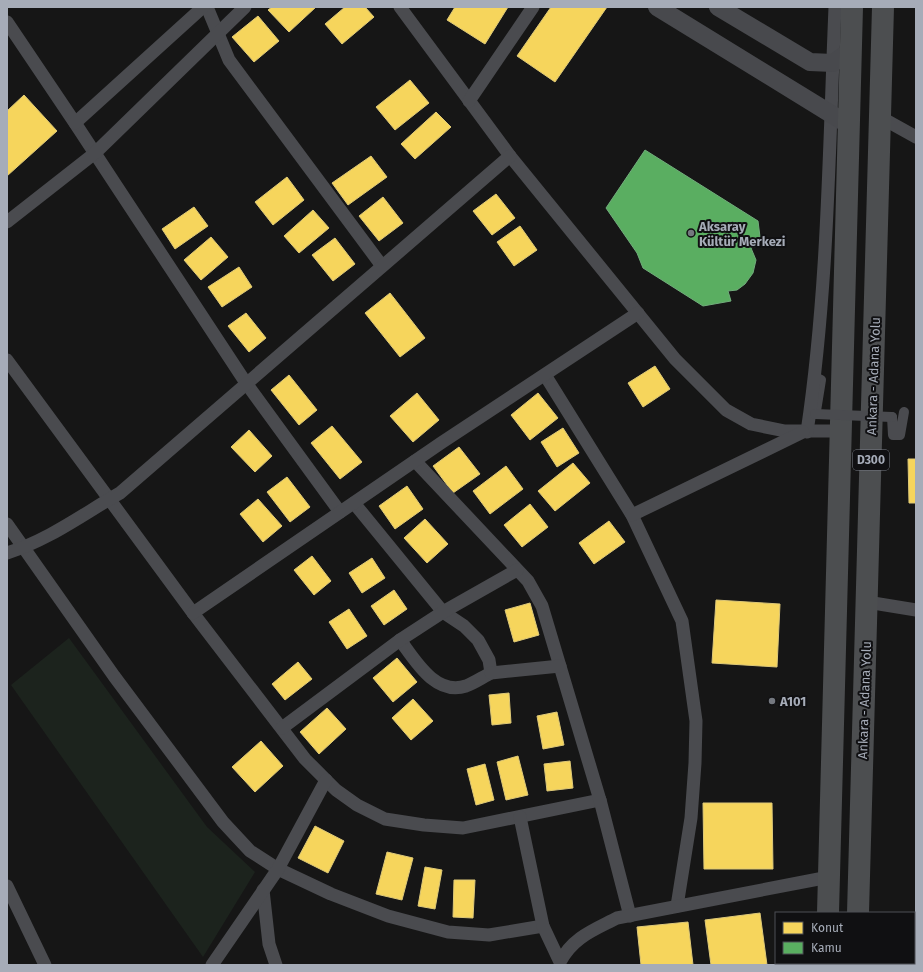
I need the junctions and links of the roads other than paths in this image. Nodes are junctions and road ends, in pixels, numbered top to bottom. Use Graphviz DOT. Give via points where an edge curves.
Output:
graph roads {
  1 [pos="203,7"];
  2 [pos="207,7"];
  3 [pos="245,7"];
  4 [pos="400,7"];
  5 [pos="533,7"];
  6 [pos="657,7"];
  7 [pos="718,7"];
  8 [pos="835,7"];
  9 [pos="852,7"];
  10 [pos="883,7"];
  11 [pos="7,22"];
  12 [pos="218,35"];
  13 [pos="841,57"];
  14 [pos="469,101"];
  15 [pos="880,117"];
  16 [pos="841,120"];
  17 [pos="75,123"];
  18 [pos="916,137"];
  19 [pos="95,153"];
  20 [pos="510,156"];
  21 [pos="7,222"];
  22 [pos="382,266"];
  23 [pos="638,313"];
  24 [pos="7,360"];
  25 [pos="545,375"];
  26 [pos="815,377"];
  27 [pos="246,383"];
  28 [pos="904,412"];
  29 [pos="840,431"];
  30 [pos="806,432"];
  31 [pos="415,461"];
  32 [pos="110,499"];
  33 [pos="354,503"];
  34 [pos="340,512"];
  35 [pos="632,515"];
  36 [pos="7,524"];
  37 [pos="25,548"];
  38 [pos="7,553"];
  39 [pos="517,570"];
  40 [pos="866,602"];
  41 [pos="916,610"];
  42 [pos="443,612"];
  43 [pos="193,613"];
  44 [pos="400,640"];
  45 [pos="560,666"];
  46 [pos="491,674"];
  47 [pos="282,728"];
  48 [pos="326,780"];
  49 [pos="600,800"];
  50 [pos="520,817"];
  51 [pos="278,869"];
  52 [pos="829,877"];
  53 [pos="7,886"];
  54 [pos="262,890"];
  55 [pos="677,906"];
  56 [pos="828,912"];
  57 [pos="858,912"];
  58 [pos="630,916"];
  59 [pos="542,926"];
  60 [pos="557,964"];
  61 [pos="45,965"];
  62 [pos="212,965"];
  63 [pos="276,965"];
  1 -- 17 [label="street"];
  2 -- 12 [label="street"];
  3 -- 12 [label="street"];
  4 -- 14 [label="street"];
  5 -- 14 [label="street"];
  6 -- 16 [label="main road"];
  7 -- 13 [label="main road" via="810,62"];
  8 -- 13 [label="street"];
  9 -- 13 [label="highway, D300"];
  10 -- 15 [label="highway, Ankara - Adana Yolu / D300"];
  11 -- 17 [label="street"];
  12 -- 19 [label="street"];
  12 -- 22 [label="street" via="229,60"];
  13 -- 16 [label="highway, D300"];
  14 -- 20 [label="street"];
  15 -- 18 [label="street"];
  15 -- 40 [label="highway, Ankara - Adana Yolu / D300"];
  16 -- 26 [label="street"];
  16 -- 29 [label="highway, D300"];
  17 -- 19 [label="street"];
  19 -- 21 [label="street"];
  19 -- 27 [label="street"];
  20 -- 22 [label="street"];
  20 -- 23 [label="street"];
  22 -- 27 [label="street"];
  23 -- 25 [label="street"];
  23 -- 30 [label="street" via="675,359 726,410 751,424 785,431"];
  24 -- 32 [label="street"];
  25 -- 31 [label="street"];
  25 -- 35 [label="street"];
  26 -- 28 [label="street, bridge" via="821,380 815,414 892,417 893,435 900,435"];
  26 -- 30 [label="street"];
  27 -- 32 [label="street"];
  27 -- 34 [label="street"];
  29 -- 30 [label="street"];
  29 -- 52 [label="highway, D300"];
  30 -- 35 [label="street"];
  31 -- 33 [label="street"];
  31 -- 39 [label="street"];
  32 -- 37 [label="street"];
  32 -- 43 [label="street"];
  33 -- 34 [label="street"];
  33 -- 42 [label="street"];
  34 -- 43 [label="street"];
  35 -- 55 [label="street" via="682,621 696,721 691,818"];
  36 -- 37 [label="street"];
  37 -- 38 [label="street"];
  37 -- 51 [label="street" via="114,676 223,822 250,851"];
  39 -- 42 [label="street"];
  39 -- 45 [label="street" via="528,581 542,606"];
  40 -- 41 [label="street"];
  40 -- 57 [label="highway, Ankara - Adana Yolu / D300"];
  42 -- 44 [label="street"];
  42 -- 46 [label="street" via="464,626 478,640 489,660"];
  43 -- 47 [label="street"];
  44 -- 46 [label="street" via="426,674 440,684 452,688 466,686"];
  44 -- 47 [label="street"];
  45 -- 46 [label="street"];
  45 -- 49 [label="street"];
  47 -- 48 [label="street" via="305,759"];
  48 -- 50 [label="street" via="357,805 385,819 463,828"];
  48 -- 51 [label="street"];
  49 -- 50 [label="street"];
  49 -- 58 [label="street"];
  50 -- 59 [label="street"];
  51 -- 54 [label="street"];
  51 -- 59 [label="street" via="338,897 388,916 448,932 489,935"];
  52 -- 55 [label="street"];
  52 -- 56 [label="highway, D300"];
  53 -- 61 [label="street"];
  54 -- 62 [label="street"];
  54 -- 63 [label="street" via="269,944"];
  55 -- 58 [label="street"];
  58 -- 60 [label="street" via="617,918 586,934 567,948"];
  59 -- 60 [label="street"];
}
